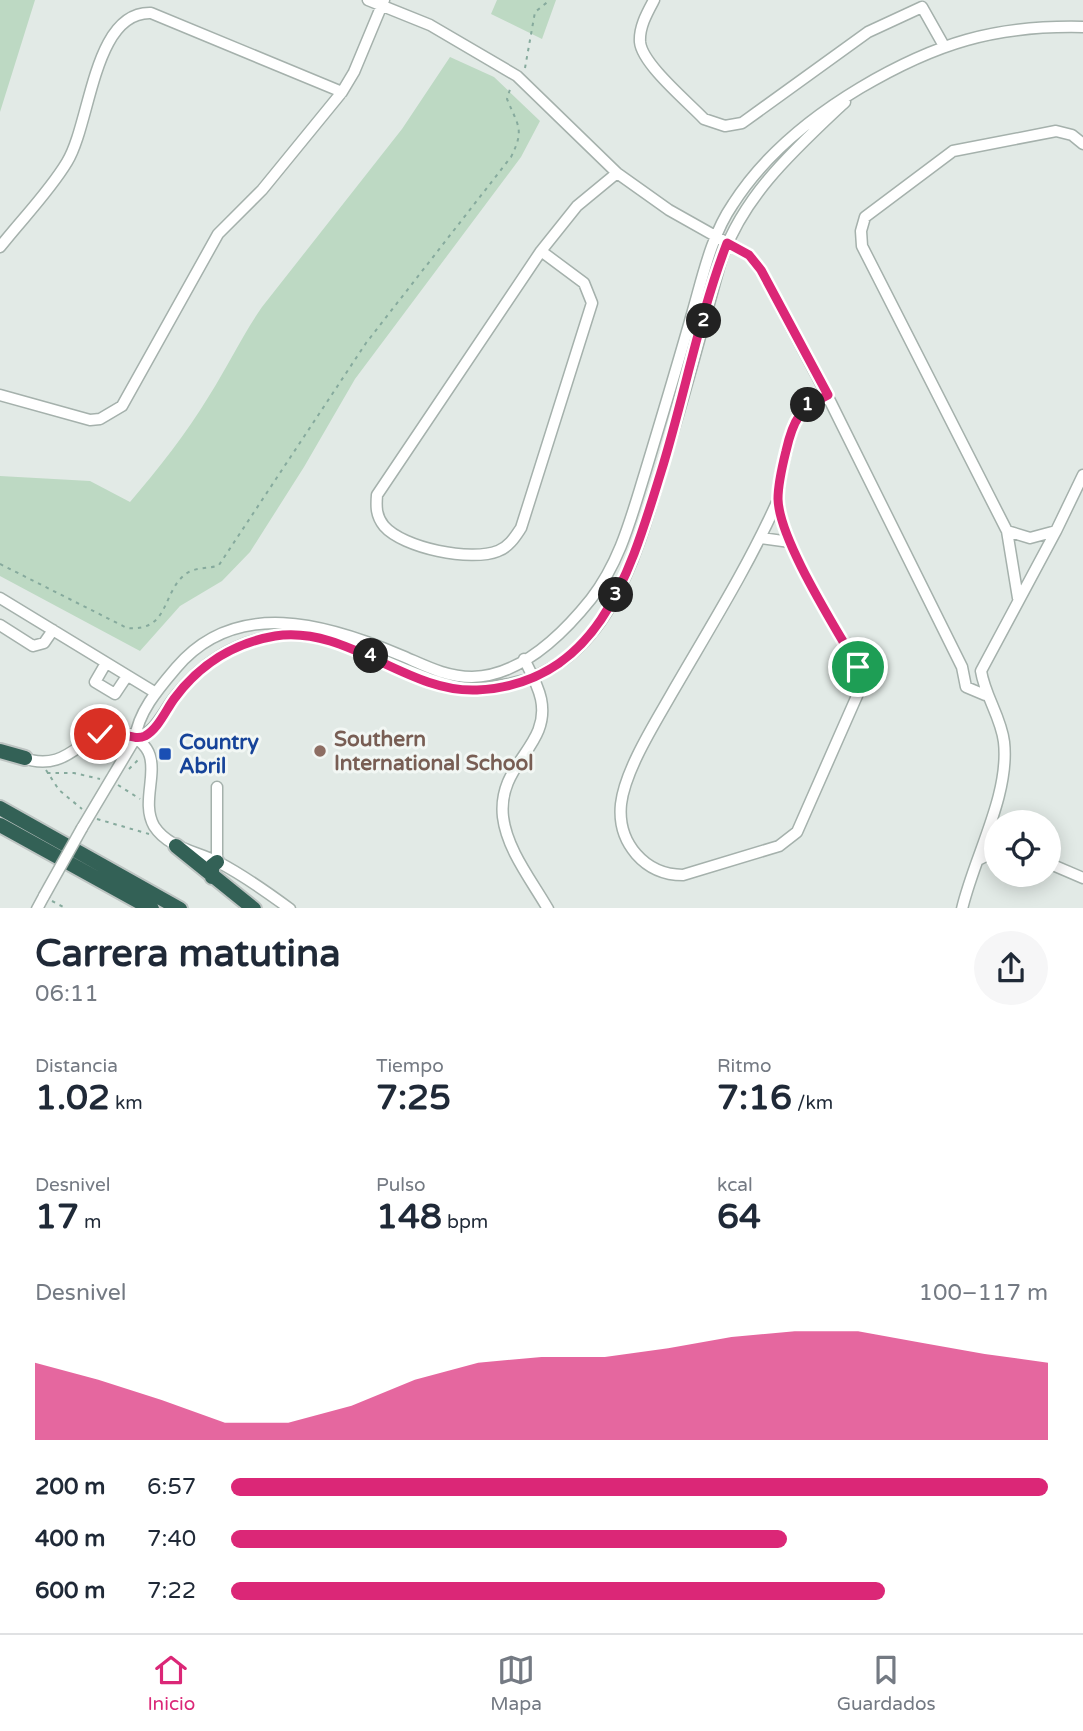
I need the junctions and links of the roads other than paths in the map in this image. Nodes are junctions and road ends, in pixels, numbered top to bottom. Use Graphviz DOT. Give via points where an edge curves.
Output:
graph roads {
  1 [pos="368,0"];
  2 [pos="654,0"];
  3 [pos="383,3"];
  4 [pos="924,4"];
  5 [pos="1083,27"];
  6 [pos="944,47"];
  7 [pos="861,88"];
  8 [pos="342,92"];
  9 [pos="1083,144"];
  10 [pos="617,173"];
  11 [pos="716,238"];
  12 [pos="727,243"];
  13 [pos="0,247"];
  14 [pos="541,251"];
  15 [pos="0,395"];
  16 [pos="828,395"];
  17 [pos="1083,475"];
  18 [pos="778,500"];
  19 [pos="1007,531"];
  20 [pos="1056,531"];
  21 [pos="761,537"];
  22 [pos="790,542"];
  23 [pos="0,598"];
  24 [pos="1018,598"];
  25 [pos="0,625"];
  26 [pos="53,630"];
  27 [pos="524,659"];
  28 [pos="106,663"];
  29 [pos="962,667"];
  30 [pos="981,671"];
  31 [pos="127,676"];
  32 [pos="533,677"];
  33 [pos="159,689"];
  34 [pos="985,695"];
  35 [pos="176,696"];
  36 [pos="135,739"];
  37 [pos="0,749"];
  38 [pos="24,758"];
  39 [pos="217,787"];
  40 [pos="0,808"];
  41 [pos="994,809"];
  42 [pos="0,825"];
  43 [pos="170,842"];
  44 [pos="984,857"];
  45 [pos="978,860"];
  46 [pos="217,862"];
  47 [pos="1061,869"];
  48 [pos="212,877"];
  49 [pos="1083,878"];
  50 [pos="37,908"];
  51 [pos="152,908"];
  52 [pos="180,908"];
  53 [pos="254,908"];
  54 [pos="290,908"];
  55 [pos="548,908"];
  56 [pos="962,908"];
  1 -- 3 [label="street"];
  2 -- 4 [label="street" via="641,29 645,57 704,119 725,126 742,123 868,32"];
  3 -- 8 [label="street"];
  3 -- 10 [label="street" via="517,76"];
  4 -- 6 [label="street"];
  5 -- 6 [label="street" via="1032,26"];
  6 -- 7 [label="street"];
  7 -- 11 [label="street" via="793,134 733,204"];
  7 -- 12 [label="street" via="793,151 745,209"];
  8 -- 13 [label="street" via="151,13 133,16 108,40 66,163"];
  8 -- 15 [label="street" via="262,190 218,233 122,406 90,420"];
  9 -- 19 [label="street" via="1056,131 953,151 866,218 861,231 862,246"];
  10 -- 11 [label="street"];
  10 -- 14 [label="street" via="577,206"];
  11 -- 12 [label="street"];
  11 -- 27 [label="street" via="613,566 564,631"];
  12 -- 16 [label="street" via="749,255 761,270"];
  12 -- 32 [label="street" via="631,569 582,643 560,663"];
  14 -- 14 [label="street" via="377,495 375,509 389,531 439,553 456,556 498,551 521,528 592,303 584,283"];
  16 -- 18 [label="street" via="805,406 796,420"];
  16 -- 29 [label="street"];
  17 -- 20 [label="street"];
  18 -- 21 [label="street"];
  18 -- 22 [label="street"];
  19 -- 20 [label="street" via="1030,538"];
  19 -- 24 [label="street"];
  20 -- 24 [label="street"];
  21 -- 22 [label="street"];
  21 -- 22 [label="street" via="650,732 621,804 626,841 633,852 670,876 779,846 797,832 860,689 858,667"];
  23 -- 26 [label="street"];
  24 -- 30 [label="street"];
  25 -- 26 [label="street" via="33,646 44,643"];
  26 -- 28 [label="street"];
  27 -- 32 [label="street"];
  27 -- 33 [label="street" via="475,677 449,675 326,628 290,621 212,638 183,660"];
  28 -- 31 [label="street"];
  28 -- 31 [label="street" via="95,681 115,694"];
  29 -- 30 [label="street"];
  29 -- 34 [label="street" via="966,687"];
  30 -- 34 [label="street"];
  31 -- 33 [label="street"];
  32 -- 35 [label="street" via="477,690 447,687 312,636 276,636 216,657"];
  32 -- 55 [label="street" via="542,717 536,738 512,769 503,816 508,838"];
  33 -- 35 [label="street"];
  33 -- 36 [label="street"];
  34 -- 41 [label="street" via="1004,738"];
  35 -- 36 [label="street" via="150,733"];
  36 -- 38 [label="street" via="122,732 107,732 61,759 40,763"];
  36 -- 43 [label="street" via="147,751 153,767 150,818"];
  36 -- 50 [label="street, bridge"];
  37 -- 38 [label="highway"];
  39 -- 46 [label="street"];
  40 -- 52 [label="highway"];
  41 -- 45 [label="street"];
  42 -- 51 [label="highway"];
  43 -- 46 [label="street"];
  43 -- 48 [label="highway"];
  44 -- 45 [label="street"];
  45 -- 56 [label="street"];
  46 -- 48 [label="highway"];
  46 -- 54 [label="street"];
  47 -- 49 [label="street"];
  48 -- 53 [label="highway"];
}
